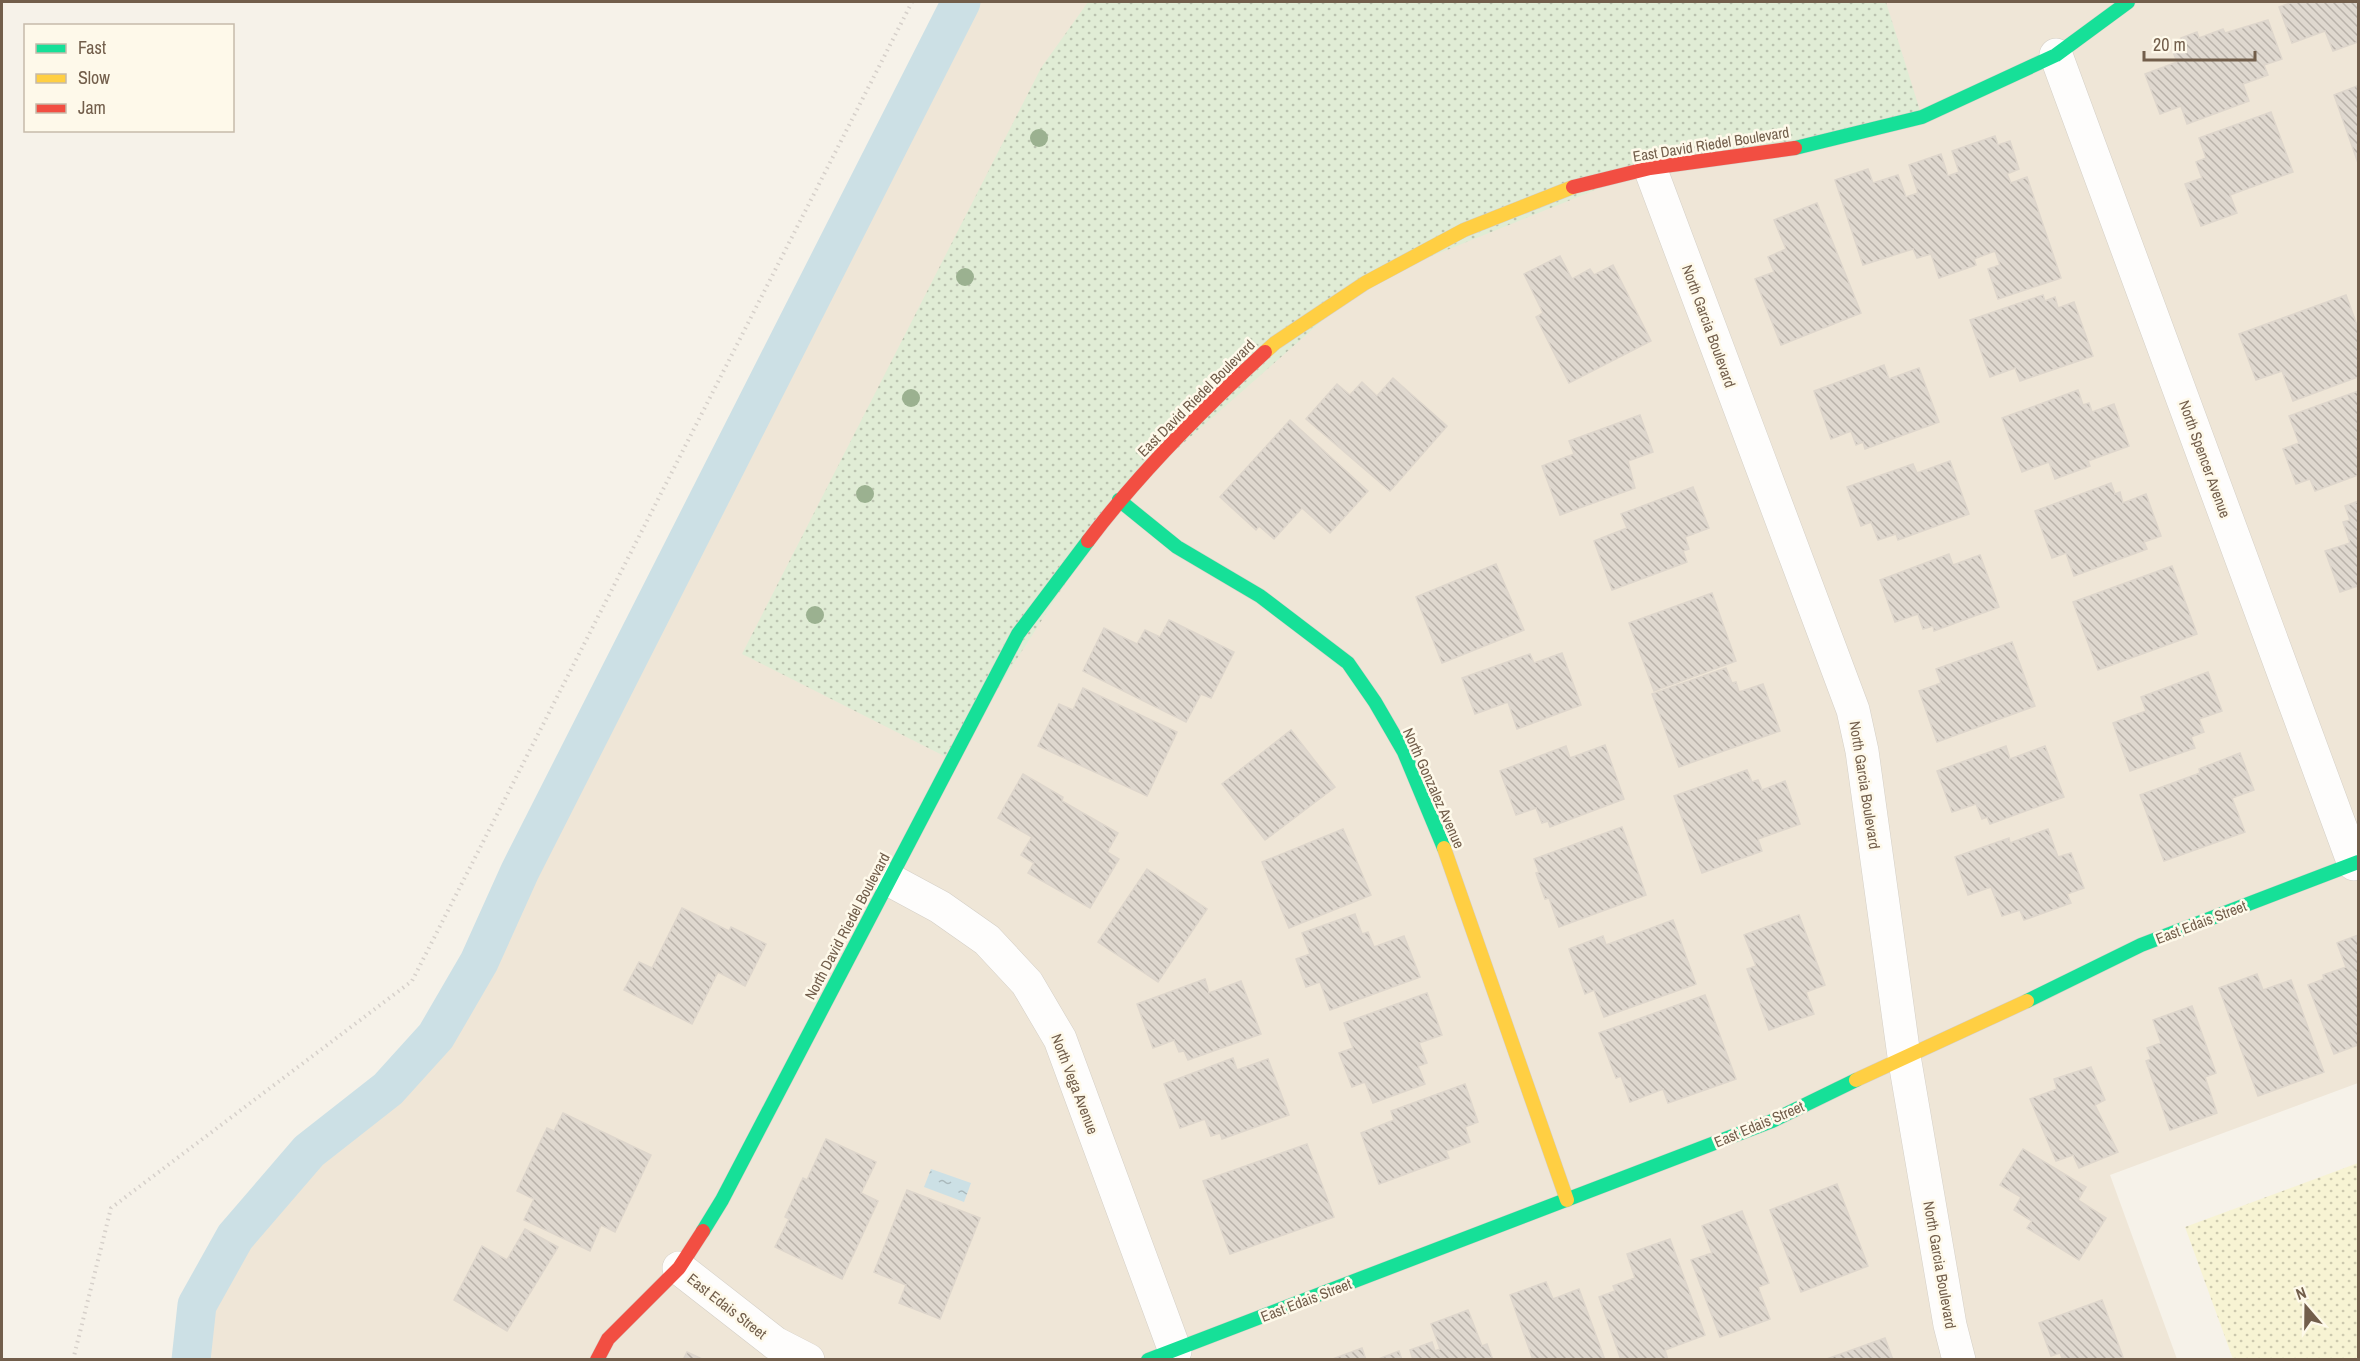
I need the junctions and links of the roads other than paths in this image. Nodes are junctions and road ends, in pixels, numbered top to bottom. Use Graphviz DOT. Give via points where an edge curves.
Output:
graph roads {
  1 [pos="2128,2"];
  2 [pos="2056,55"];
  3 [pos="1650,168"];
  4 [pos="1119,500"];
  5 [pos="2356,863"];
  6 [pos="890,880"];
  7 [pos="1904,1056"];
  8 [pos="1567,1200"];
  9 [pos="679,1268"];
  10 [pos="1161,1355"];
  11 [pos="597,1359"];
  12 [pos="808,1359"];
  13 [pos="1959,1359"];
  1 -- 2 [label="street, East David Riedel Boulevard"];
  2 -- 3 [label="street, East David Riedel Boulevard" via="1922,117 1786,150"];
  2 -- 5 [label="street, North Spencer Avenue"];
  3 -- 4 [label="street, East David Riedel Boulevard" via="1568,188 1474,225 1365,283 1275,343 1224,390"];
  3 -- 7 [label="street, North Garcia Boulevard" via="1853,710"];
  4 -- 6 [label="street, North David Riedel Boulevard" via="1018,634"];
  4 -- 8 [label="street, North Gonzalez Avenue" via="1177,547 1260,596 1348,663 1375,702 1404,752 1435,823"];
  5 -- 7 [label="street, East Edais Street" via="2141,945 1980,1024"];
  6 -- 9 [label="street, North David Riedel Boulevard" via="722,1200"];
  6 -- 10 [label="street, North Vega Avenue" via="940,907 987,940 1027,982 1060,1039"];
  7 -- 8 [label="street, East Edais Street" via="1772,1121"];
  7 -- 13 [label="street, North Garcia Boulevard"];
  8 -- 10 [label="street, East Edais Street"];
  9 -- 11 [label="street, North David Riedel Boulevard" via="608,1339"];
  9 -- 12 [label="street, East Edais Street" via="775,1343"];
}
